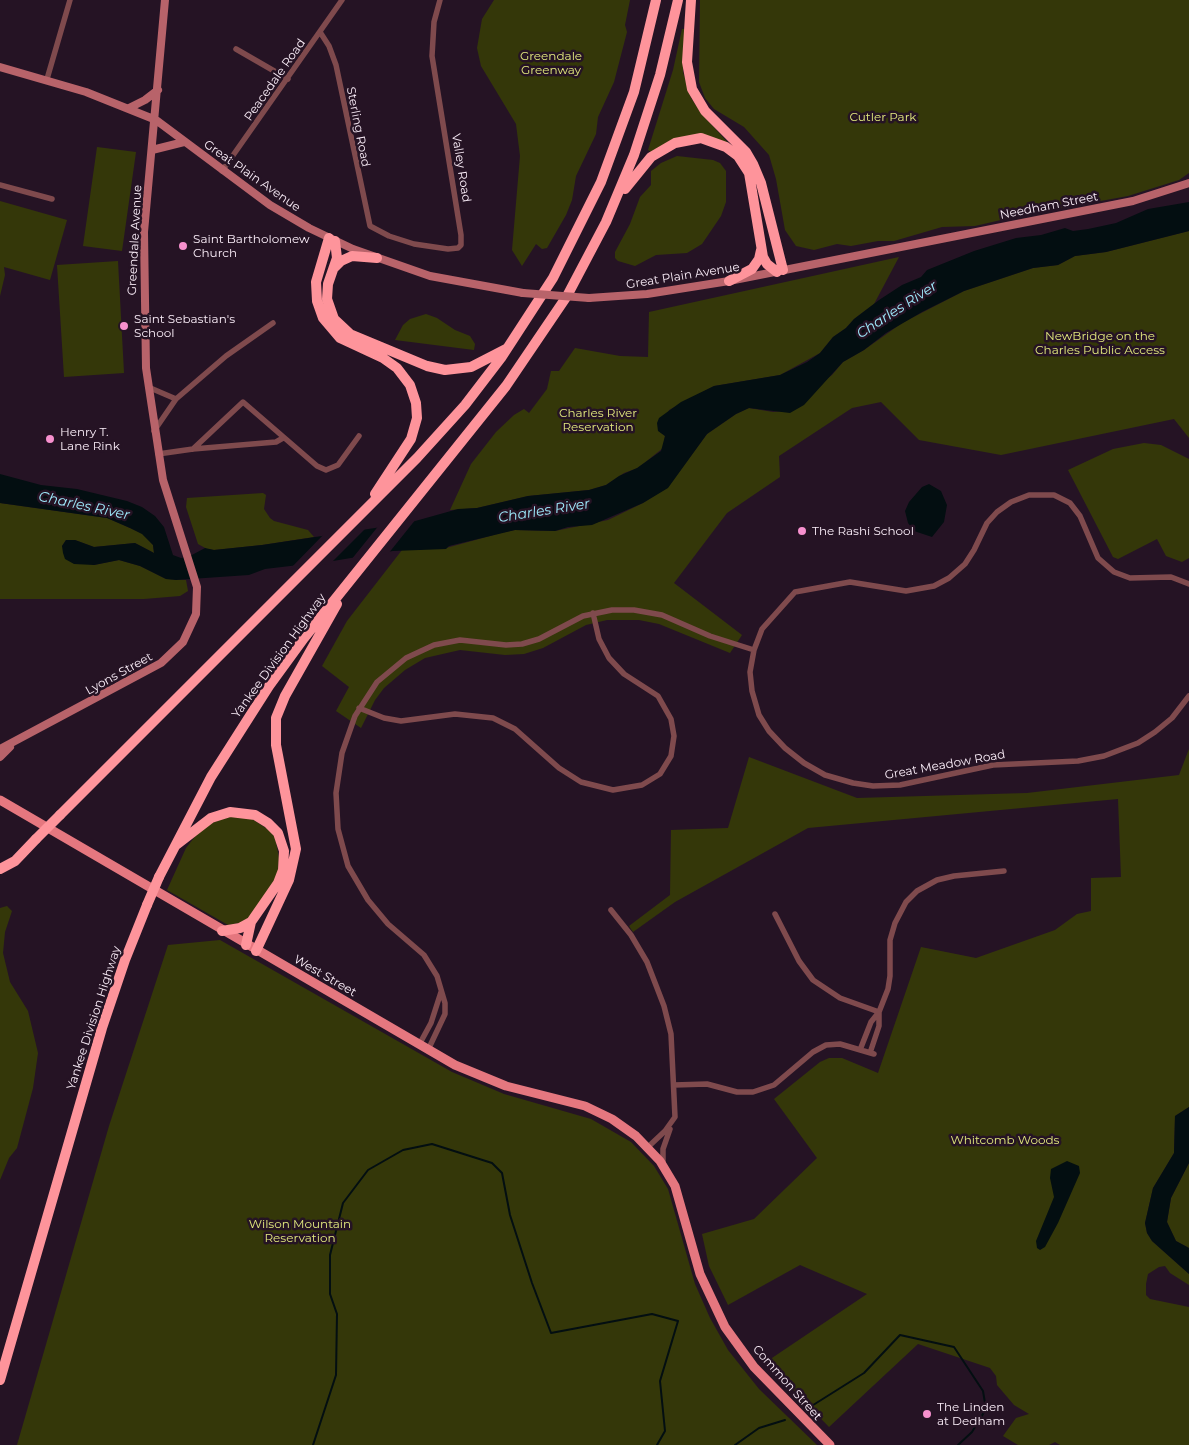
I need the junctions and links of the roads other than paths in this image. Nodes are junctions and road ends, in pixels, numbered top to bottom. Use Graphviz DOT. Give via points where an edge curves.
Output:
graph roads {
  1 [pos="70,0"];
  2 [pos="165,0"];
  3 [pos="342,0"];
  4 [pos="440,0"];
  5 [pos="656,0"];
  6 [pos="678,0"];
  7 [pos="691,0"];
  8 [pos="320,32"];
  9 [pos="236,49"];
  10 [pos="0,67"];
  11 [pos="47,79"];
  12 [pos="288,79"];
  13 [pos="158,90"];
  14 [pos="130,108"];
  15 [pos="156,120"];
  16 [pos="184,142"];
  17 [pos="152,150"];
  18 [pos="222,171"];
  19 [pos="1189,183"];
  20 [pos="0,185"];
  21 [pos="52,199"];
  22 [pos="615,202"];
  23 [pos="372,228"];
  24 [pos="332,239"];
  25 [pos="912,245"];
  26 [pos="761,246"];
  27 [pos="377,258"];
  28 [pos="780,271"];
  29 [pos="331,274"];
  30 [pos="729,281"];
  31 [pos="273,323"];
  32 [pos="508,348"];
  33 [pos="148,387"];
  34 [pos="176,399"];
  35 [pos="154,431"];
  36 [pos="359,436"];
  37 [pos="283,438"];
  38 [pos="193,449"];
  39 [pos="158,454"];
  40 [pos="365,510"];
  41 [pos="190,567"];
  42 [pos="1189,584"];
  43 [pos="345,588"];
  44 [pos="593,613"];
  45 [pos="754,650"];
  46 [pos="1189,696"];
  47 [pos="359,708"];
  48 [pos="18,741"];
  49 [pos="0,749"];
  50 [pos="0,756"];
  51 [pos="0,800"];
  52 [pos="173,847"];
  53 [pos="15,861"];
  54 [pos="0,869"];
  55 [pos="1004,871"];
  56 [pos="0,878"];
  57 [pos="611,910"];
  58 [pos="775,914"];
  59 [pos="251,922"];
  60 [pos="222,931"];
  61 [pos="246,945"];
  62 [pos="256,950"];
  63 [pos="441,992"];
  64 [pos="879,1012"];
  65 [pos="419,1045"];
  66 [pos="428,1050"];
  67 [pos="860,1050"];
  68 [pos="674,1085"];
  69 [pos="673,1121"];
  70 [pos="648,1147"];
  71 [pos="664,1167"];
  72 [pos="0,1380"];
  73 [pos="830,1445"];
  1 -- 11 [label="street"];
  2 -- 13 [label="main road, Greendale Avenue"];
  3 -- 8 [label="street, Peacedale Road"];
  4 -- 23 [label="street, Valley Road" via="431,39 432,56 461,245 448,249 414,244"];
  5 -- 32 [label="highway" via="635,86 601,182 553,278"];
  6 -- 22 [label="highway, Yankee Division Highway" via="654,98"];
  7 -- 28 [label="highway" via="687,62 692,90 701,107 746,152 753,164 761,183"];
  8 -- 12 [label="street, Peacedale Road"];
  8 -- 23 [label="street, Sterling Road" via="330,46 336,65 366,216"];
  9 -- 12 [label="street"];
  10 -- 11 [label="main road, Great Plain Avenue"];
  11 -- 14 [label="main road, Great Plain Avenue"];
  12 -- 18 [label="street, Peacedale Road"];
  13 -- 14 [label="main road"];
  13 -- 15 [label="main road, Greendale Avenue"];
  14 -- 15 [label="main road, Great Plain Avenue"];
  15 -- 16 [label="main road, Great Plain Avenue"];
  15 -- 17 [label="main road, Greendale Avenue"];
  16 -- 17 [label="main road"];
  16 -- 18 [label="main road, Great Plain Avenue"];
  17 -- 33 [label="main road, Greendale Avenue" via="144,258"];
  18 -- 24 [label="main road, Great Plain Avenue" via="275,208"];
  19 -- 25 [label="main road, Needham Street" via="1142,199"];
  20 -- 21 [label="street"];
  22 -- 26 [label="highway" via="647,161 660,150 686,139 712,140 734,152 749,173"];
  22 -- 43 [label="highway, Yankee Division Highway" via="576,281 538,342"];
  24 -- 27 [label="main road, Great Plain Avenue"];
  24 -- 29 [label="highway" via="337,254"];
  24 -- 40 [label="highway" via="316,282 321,314 340,338 397,368 410,385 417,408 409,444"];
  25 -- 28 [label="main road, Great Plain Avenue"];
  26 -- 28 [label="highway" via="765,261"];
  26 -- 30 [label="highway" via="755,266"];
  27 -- 29 [label="highway" via="352,256 338,263"];
  27 -- 30 [label="main road, Great Plain Avenue, bridge" via="442,279 523,293 589,298 647,294"];
  28 -- 30 [label="main road, Great Plain Avenue"];
  29 -- 32 [label="highway" via="327,295 330,312 339,326 357,338 445,370 471,367"];
  31 -- 34 [label="street" via="226,356"];
  32 -- 40 [label="highway" via="449,423"];
  33 -- 34 [label="street"];
  33 -- 35 [label="main road, Greendale Avenue"];
  34 -- 35 [label="street"];
  35 -- 39 [label="main road, Greendale Avenue"];
  36 -- 37 [label="street" via="338,465 326,470"];
  37 -- 38 [label="street" via="276,442"];
  37 -- 38 [label="street" via="243,402"];
  38 -- 39 [label="street"];
  39 -- 41 [label="main road, Greendale Avenue" via="167,497"];
  40 -- 53 [label="highway, bridge"];
  41 -- 48 [label="main road, Lyons Street" via="196,584 197,604 193,623 184,642 171,656"];
  42 -- 45 [label="street, Great Meadow Road" via="1171,577 1130,578 1114,572 1098,558 1080,516 1070,503 1054,496 1029,495 992,516 968,559 944,581 912,591 855,582 800,590 768,621"];
  43 -- 52 [label="highway, Yankee Division Highway" via="297,648 246,721"];
  43 -- 62 [label="highway" via="276,718 276,745 296,849 289,880"];
  44 -- 45 [label="street" via="626,609 655,613"];
  44 -- 47 [label="street" via="522,644 460,640 421,650 382,676"];
  44 -- 47 [label="street" via="601,644 609,658 624,674 658,696 671,718 674,736 671,756 660,774 648,782 613,790 581,782 558,768 515,729 489,716 448,714 401,721"];
  45 -- 46 [label="street, Great Meadow Road" via="750,667 752,691 759,715 773,735 814,770 841,781 866,786 900,785 993,765 1097,758 1131,746 1156,732"];
  47 -- 63 [label="street" via="347,737 337,784 336,816 342,848 368,900 388,924 431,964"];
  48 -- 49 [label="main road, Lyons Street"];
  48 -- 50 [label="main road, Lyons Street"];
  51 -- 60 [label="main road, West Street"];
  52 -- 59 [label="highway" via="206,821 225,813 245,812 268,823 282,842 283,870 278,883"];
  52 -- 72 [label="highway, Yankee Division Highway, bridge" via="125,960 102,1028"];
  53 -- 54 [label="highway"];
  53 -- 56 [label="highway"];
  55 -- 64 [label="street" via="942,878 909,898 891,936 890,980"];
  57 -- 68 [label="street, Common Street" via="639,948 663,1001 671,1034"];
  58 -- 64 [label="street" via="799,961 813,980 840,998"];
  59 -- 60 [label="highway"];
  59 -- 61 [label="highway"];
  60 -- 61 [label="main road, West Street"];
  61 -- 62 [label="main road, West Street"];
  62 -- 65 [label="main road, West Street"];
  63 -- 65 [label="street" via="431,1023"];
  63 -- 66 [label="street" via="445,1014"];
  64 -- 67 [label="street" via="871,1022"];
  64 -- 67 [label="street" via="872,1054"];
  65 -- 66 [label="main road, West Street"];
  66 -- 70 [label="main road, West Street" via="485,1079 612,1118"];
  67 -- 68 [label="street" via="840,1044 822,1047 774,1085 758,1091 738,1092 707,1084"];
  68 -- 69 [label="street, Common Street"];
  69 -- 70 [label="street"];
  69 -- 71 [label="street, Common Street" via="663,1149"];
  70 -- 71 [label="main road, Common Street"];
  71 -- 73 [label="main road, Common Street" via="680,1199 700,1274 721,1319 754,1367"];
}
